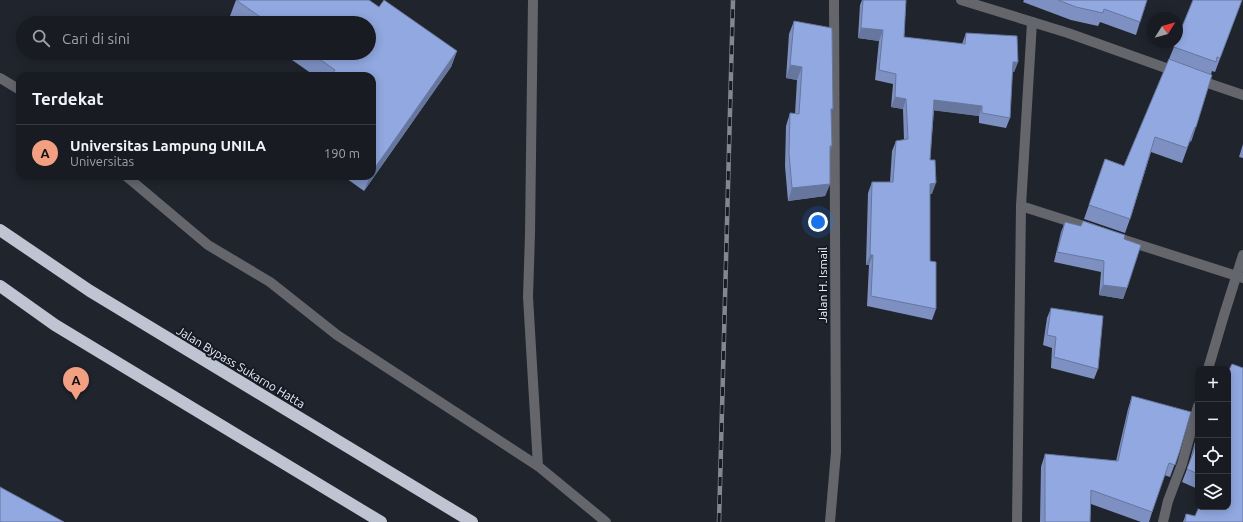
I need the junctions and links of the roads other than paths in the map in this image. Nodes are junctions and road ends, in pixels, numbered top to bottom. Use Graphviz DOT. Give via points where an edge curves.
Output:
graph roads {
  1 [pos="533,0"];
  2 [pos="834,0"];
  3 [pos="961,0"];
  4 [pos="1032,22"];
  5 [pos="0,78"];
  6 [pos="16,88"];
  7 [pos="1243,96"];
  8 [pos="131,180"];
  9 [pos="1021,206"];
  10 [pos="0,230"];
  11 [pos="1243,256"];
  12 [pos="1240,277"];
  13 [pos="0,286"];
  14 [pos="1209,366"];
  15 [pos="1195,417"];
  16 [pos="538,466"];
  17 [pos="381,522"];
  18 [pos="472,522"];
  19 [pos="606,522"];
  20 [pos="830,522"];
  21 [pos="1017,522"];
  22 [pos="1163,522"];
  1 -- 16 [label="street" via="528,297"];
  2 -- 20 [label="street, Jalan H. Ismail" via="836,452"];
  3 -- 4 [label="street"];
  4 -- 7 [label="street"];
  4 -- 9 [label="street"];
  5 -- 6 [label="street"];
  8 -- 16 [label="street" via="208,245 270,282 337,335"];
  9 -- 12 [label="street"];
  9 -- 21 [label="street"];
  10 -- 18 [label="highway, Jalan Bypass Sukarno Hatta" via="90,291"];
  11 -- 12 [label="street"];
  12 -- 14 [label="street" via="1224,315"];
  13 -- 17 [label="highway" via="55,325"];
  15 -- 22 [label="street"];
  16 -- 19 [label="street"];
}
